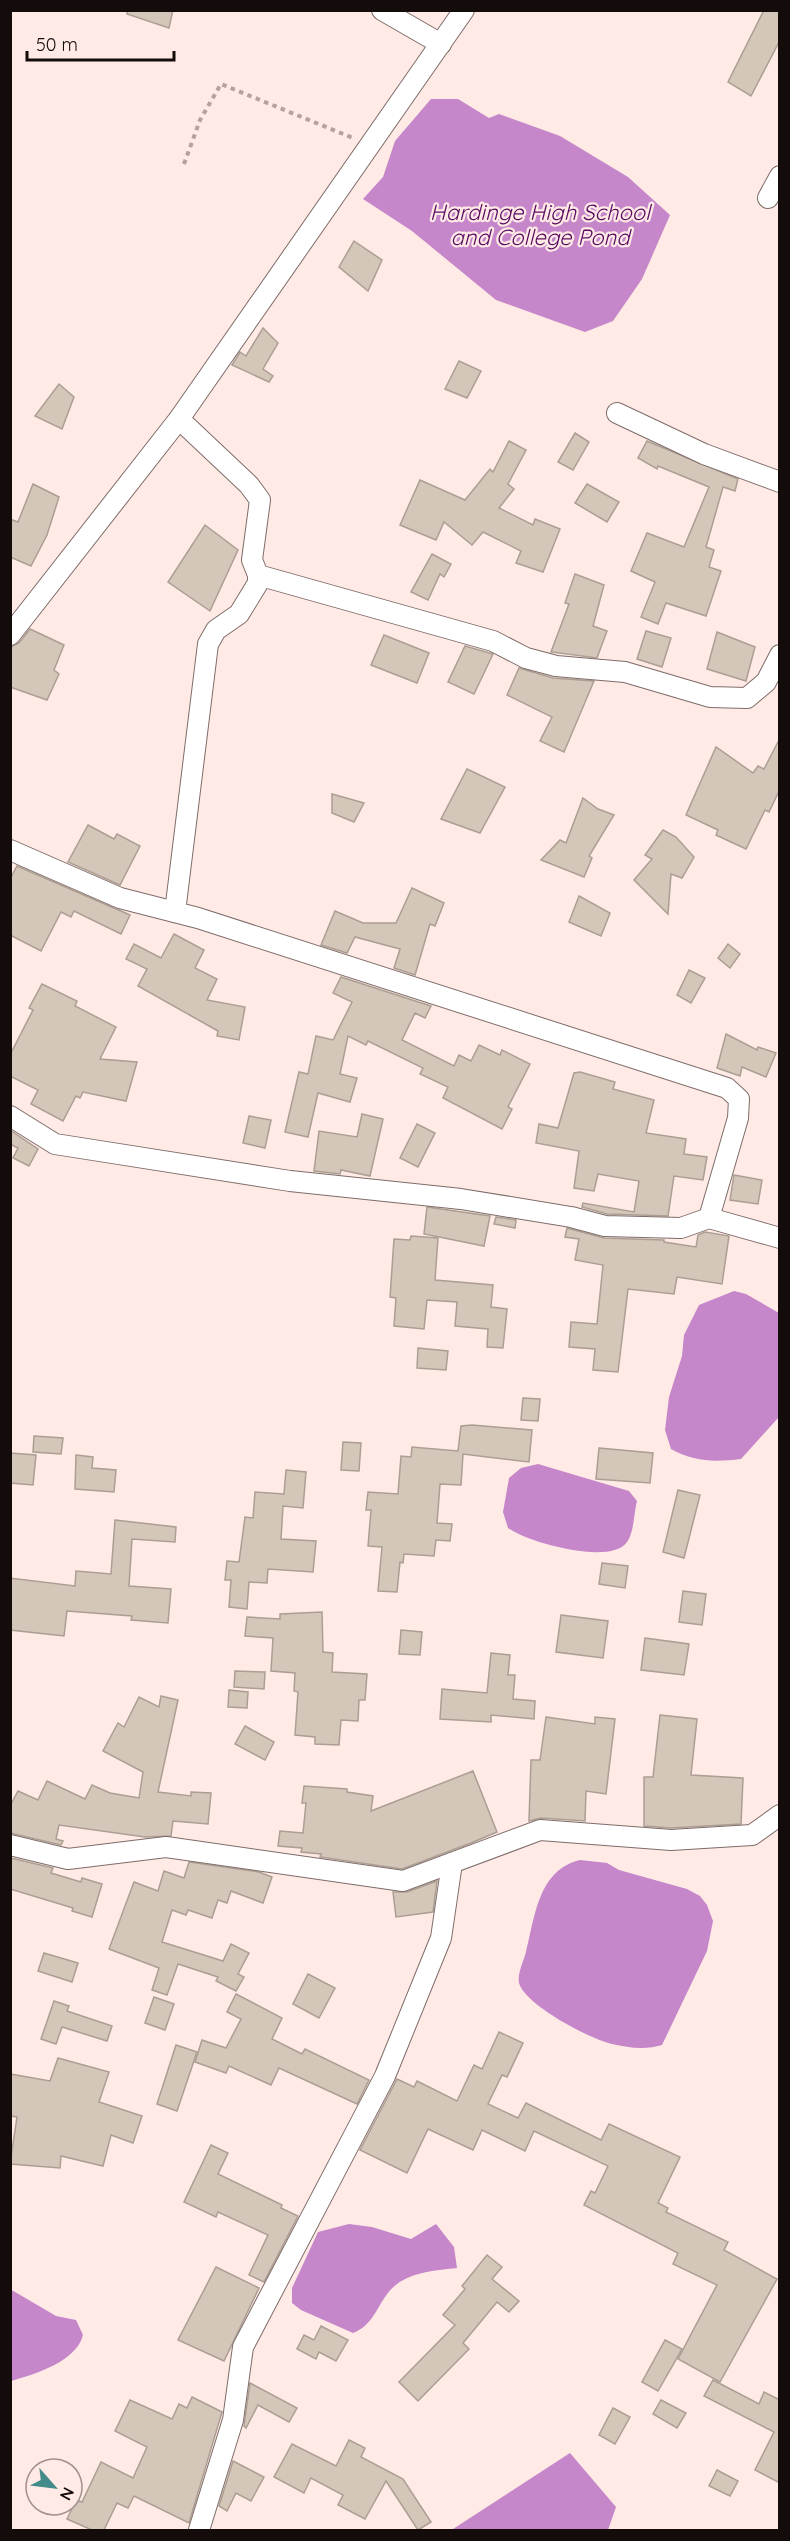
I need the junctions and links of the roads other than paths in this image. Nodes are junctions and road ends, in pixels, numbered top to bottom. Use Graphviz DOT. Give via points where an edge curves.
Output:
graph roads {
  1 [pos="382,10"];
  2 [pos="464,10"];
  3 [pos="441,44"];
  4 [pos="780,177"];
  5 [pos="768,198"];
  6 [pos="617,413"];
  7 [pos="179,419"];
  8 [pos="780,482"];
  9 [pos="258,575"];
  10 [pos="10,635"];
  11 [pos="780,655"];
  12 [pos="773,685"];
  13 [pos="10,850"];
  14 [pos="175,912"];
  15 [pos="10,1116"];
  16 [pos="709,1218"];
  17 [pos="780,1238"];
  18 [pos="780,1815"];
  19 [pos="10,1845"];
  20 [pos="452,1863"];
  21 [pos="199,2530"];
  1 -- 3 [label="street"];
  2 -- 3 [label="street"];
  3 -- 7 [label="street"];
  4 -- 5 [label="street"];
  6 -- 8 [label="street" via="704,454"];
  7 -- 9 [label="street" via="260,500 252,560"];
  7 -- 10 [label="street"];
  9 -- 12 [label="street" via="493,641 526,658 556,666 625,672 710,697 747,698"];
  9 -- 14 [label="street" via="258,583 239,614 216,630 208,644"];
  11 -- 12 [label="street"];
  13 -- 14 [label="street" via="120,898"];
  14 -- 16 [label="street" via="727,1088 739,1099 738,1118"];
  15 -- 16 [label="street" via="55,1144 290,1181 461,1198 605,1226 681,1228"];
  16 -- 17 [label="street"];
  18 -- 20 [label="street" via="752,1835 671,1840 540,1830"];
  19 -- 20 [label="street" via="68,1859 166,1847 403,1881"];
  20 -- 21 [label="street" via="441,1938 385,2076 243,2347 233,2420"];
}
